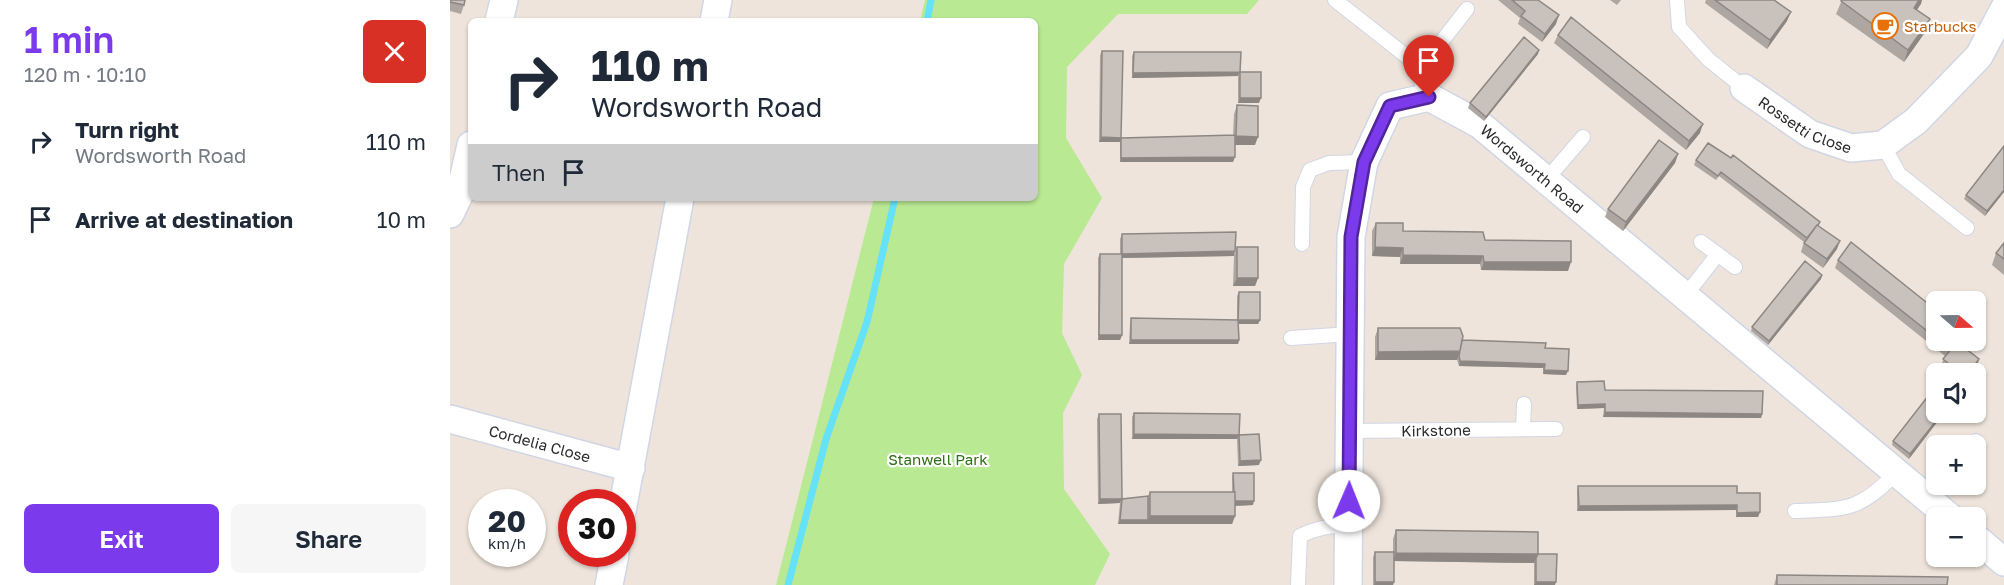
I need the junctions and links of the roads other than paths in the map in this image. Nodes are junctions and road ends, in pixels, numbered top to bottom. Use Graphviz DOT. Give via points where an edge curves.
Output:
graph roads {
  1 [pos="504,0"];
  2 [pos="718,0"];
  3 [pos="1335,0"];
  4 [pos="1677,0"];
  5 [pos="1467,9"];
  6 [pos="2004,9"];
  7 [pos="501,18"];
  8 [pos="715,18"];
  9 [pos="2004,41"];
  10 [pos="1979,56"];
  11 [pos="1423,85"];
  12 [pos="1744,88"];
  13 [pos="1582,137"];
  14 [pos="1883,145"];
  15 [pos="468,158"];
  16 [pos="1364,162"];
  17 [pos="1546,180"];
  18 [pos="679,201"];
  19 [pos="450,214"];
  20 [pos="1967,228"];
  21 [pos="1701,242"];
  22 [pos="1302,244"];
  23 [pos="1718,254"];
  24 [pos="1735,267"];
  25 [pos="1685,296"];
  26 [pos="1350,334"];
  27 [pos="1292,338"];
  28 [pos="1524,404"];
  29 [pos="450,419"];
  30 [pos="1523,429"];
  31 [pos="1556,429"];
  32 [pos="1350,431"];
  33 [pos="631,468"];
  34 [pos="1897,472"];
  35 [pos="1926,487"];
  36 [pos="627,489"];
  37 [pos="1796,511"];
  38 [pos="1349,525"];
  39 [pos="1986,547"];
  40 [pos="2004,562"];
  41 [pos="612,567"];
  42 [pos="609,585"];
  43 [pos="1298,585"];
  44 [pos="1348,585"];
  1 -- 7 [label="street"];
  2 -- 8 [label="street"];
  3 -- 11 [label="lane" via="1410,59"];
  4 -- 12 [label="lane" via="1679,27 1708,59"];
  5 -- 11 [label="lane"];
  6 -- 10 [label="street"];
  9 -- 10 [label="street"];
  10 -- 14 [label="street" via="1916,121"];
  11 -- 16 [label="street" via="1390,106"];
  11 -- 17 [label="street, Wordsworth Road" via="1479,124"];
  12 -- 14 [label="street, Rossetti Close" via="1809,134 1851,148"];
  13 -- 17 [label="lane"];
  14 -- 20 [label="lane" via="1899,174"];
  15 -- 19 [label="street" via="460,194"];
  16 -- 22 [label="lane" via="1329,163 1310,170 1303,188"];
  16 -- 26 [label="street" via="1351,237"];
  17 -- 25 [label="street, Wordsworth Road"];
  18 -- 33 [label="street"];
  21 -- 23 [label="lane"];
  23 -- 24 [label="lane"];
  23 -- 25 [label="lane"];
  25 -- 34 [label="street, Wordsworth Road"];
  26 -- 27 [label="lane"];
  26 -- 32 [label="street"];
  28 -- 30 [label="lane"];
  29 -- 33 [label="street, Cordelia Close"];
  30 -- 31 [label="lane, Kirkstone"];
  30 -- 32 [label="lane, Kirkstone"];
  32 -- 38 [label="street"];
  33 -- 36 [label="street"];
  34 -- 35 [label="street, Wordsworth Road"];
  34 -- 37 [label="lane" via="1857,505"];
  38 -- 43 [label="lane" via="1316,528 1300,536"];
  38 -- 44 [label="street"];
  39 -- 40 [label="street"];
  41 -- 42 [label="street"];
}
